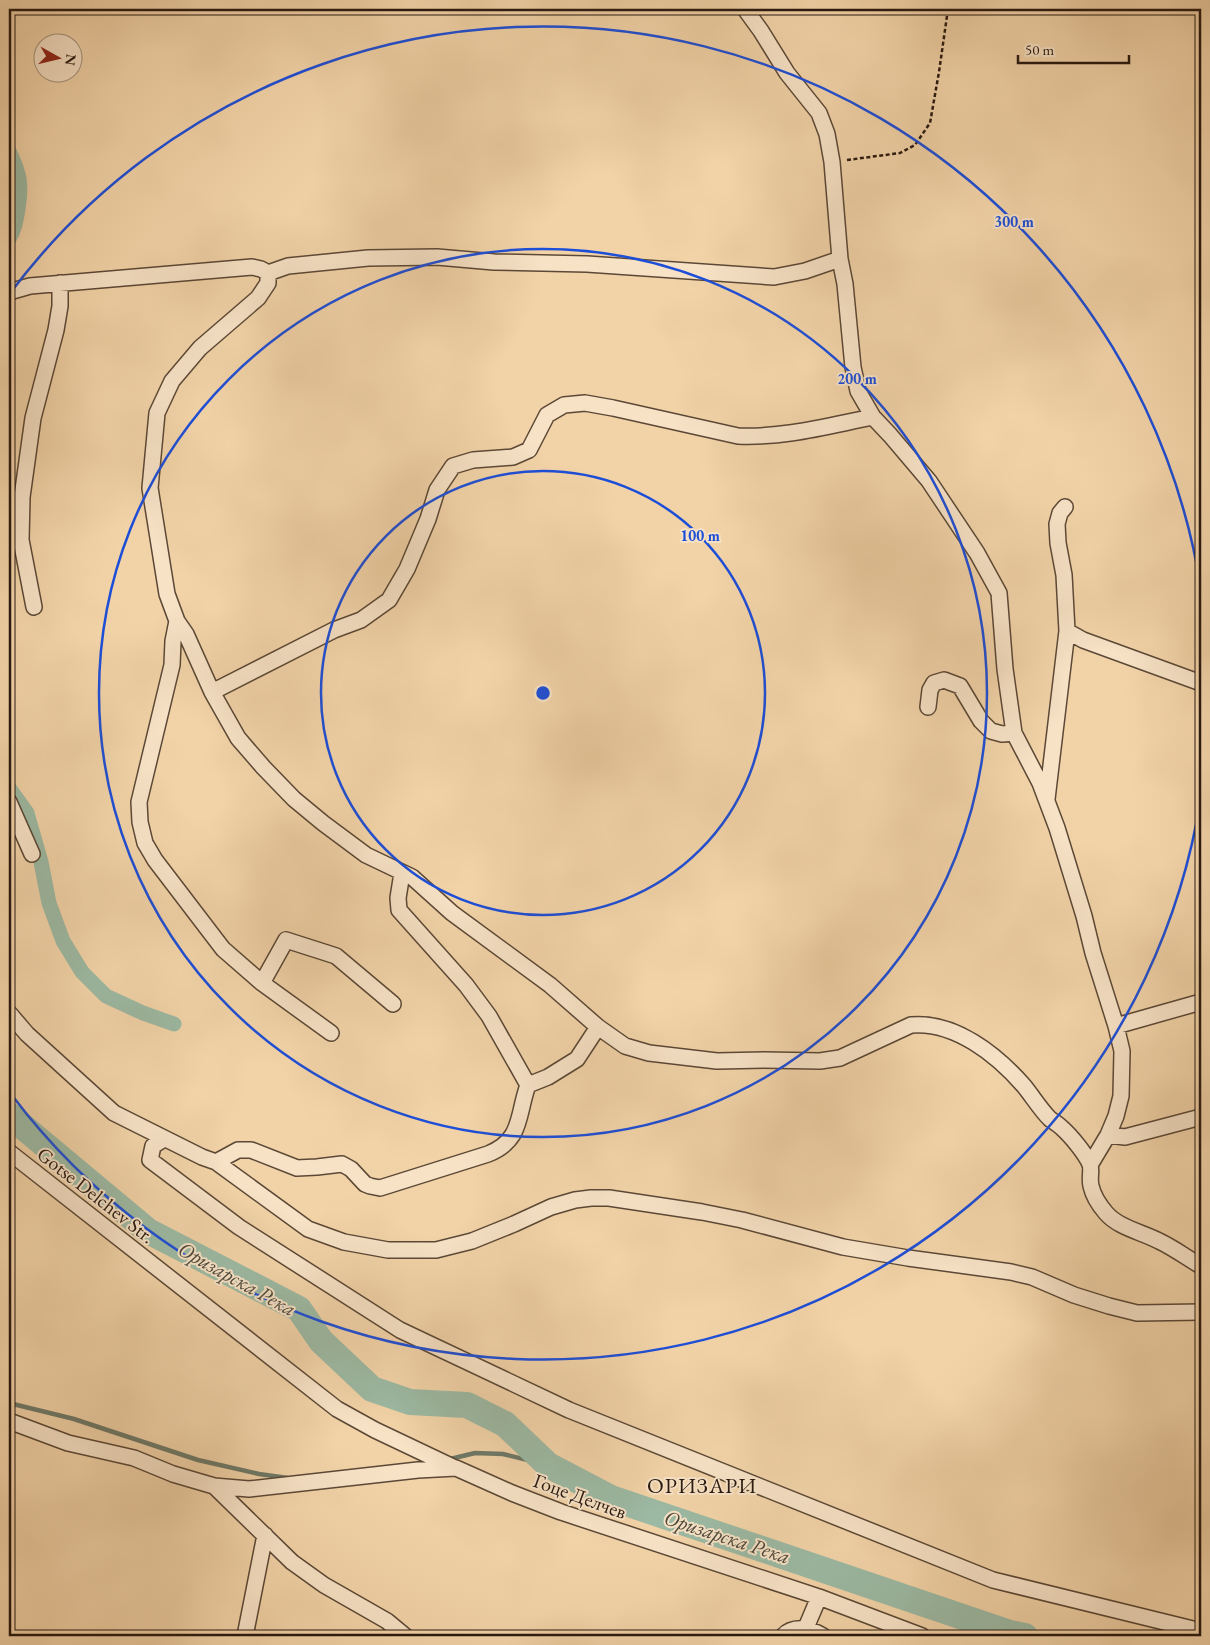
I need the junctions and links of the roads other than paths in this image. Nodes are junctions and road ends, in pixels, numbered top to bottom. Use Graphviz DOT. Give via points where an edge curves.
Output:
graph roads {
  1 [pos="745,9"];
  2 [pos="840,259"];
  3 [pos="268,273"];
  4 [pos="60,283"];
  5 [pos="9,292"];
  6 [pos="873,417"];
  7 [pos="1065,507"];
  8 [pos="34,607"];
  9 [pos="177,620"];
  10 [pos="1067,631"];
  11 [pos="1201,683"];
  12 [pos="212,692"];
  13 [pos="928,707"];
  14 [pos="1014,733"];
  15 [pos="1047,800"];
  16 [pos="9,802"];
  17 [pos="32,854"];
  18 [pos="402,873"];
  19 [pos="262,983"];
  20 [pos="1201,1002"];
  21 [pos="392,1004"];
  22 [pos="9,1013"];
  23 [pos="1116,1026"];
  24 [pos="598,1027"];
  25 [pos="330,1033"];
  26 [pos="528,1085"];
  27 [pos="1201,1117"];
  28 [pos="1108,1136"];
  29 [pos="164,1138"];
  30 [pos="9,1152"];
  31 [pos="216,1162"];
  32 [pos="1090,1165"];
  33 [pos="1201,1266"];
  34 [pos="1201,1312"];
  35 [pos="9,1421"];
  36 [pos="456,1468"];
  37 [pos="214,1486"];
  38 [pos="265,1535"];
  39 [pos="819,1597"];
  40 [pos="805,1630"];
  41 [pos="1201,1632"];
  42 [pos="245,1636"];
  43 [pos="405,1636"];
  44 [pos="783,1636"];
  45 [pos="823,1636"];
  46 [pos="922,1636"];
  1 -- 2 [label="street" via="787,73 819,113 827,134"];
  2 -- 3 [label="street" via="821,267 774,277 437,257 368,258 288,266"];
  2 -- 6 [label="street" via="858,391"];
  3 -- 4 [label="street" via="252,267"];
  3 -- 9 [label="street" via="268,283 258,298 200,348 172,381 157,413 150,488 167,594"];
  4 -- 5 [label="street"];
  4 -- 8 [label="street" via="56,330 33,418 22,497 21,540"];
  6 -- 12 [label="street" via="805,432 738,436 585,403 564,405 547,415 530,450 514,457 472,460 453,466 438,490 407,569 389,600 379,609"];
  6 -- 14 [label="street" via="929,481 999,593"];
  7 -- 10 [label="street" via="1057,524"];
  9 -- 12 [label="street"];
  9 -- 19 [label="street" via="172,665 139,802 140,822 145,843 155,860 223,949"];
  10 -- 11 [label="street"];
  10 -- 15 [label="street"];
  12 -- 18 [label="street" via="238,738 294,798 366,855"];
  13 -- 14 [label="street" via="934,683 944,680 960,686 981,722 991,731"];
  14 -- 15 [label="street"];
  15 -- 23 [label="street" via="1066,853"];
  16 -- 17 [label="street"];
  18 -- 24 [label="street" via="412,877 452,914 550,985"];
  18 -- 26 [label="street" via="399,910 466,985 489,1016"];
  19 -- 21 [label="street" via="286,940 336,956"];
  19 -- 25 [label="street"];
  20 -- 23 [label="street"];
  22 -- 29 [label="street" via="27,1034 114,1113"];
  23 -- 28 [label="street" via="1122,1051 1121,1096"];
  24 -- 26 [label="street" via="576,1059"];
  24 -- 32 [label="street" via="625,1046 649,1053 717,1061 834,1059 911,1025 940,1028 970,1041 999,1061 1051,1120 1063,1128"];
  26 -- 31 [label="street" via="514,1134 501,1149 383,1187 365,1184 351,1168 342,1164 297,1168 250,1150 238,1150"];
  27 -- 28 [label="street" via="1125,1138"];
  28 -- 32 [label="street"];
  29 -- 31 [label="street"];
  29 -- 41 [label="street" via="153,1146 150,1160 239,1227 400,1330 568,1410 993,1580"];
  30 -- 36 [label="street, Gotse Delchev Str." via="337,1409"];
  31 -- 34 [label="street" via="308,1228 344,1242 388,1250 436,1250 472,1242 551,1207 575,1200 609,1198 742,1220 843,1247 1011,1272 1137,1313"];
  32 -- 33 [label="street" via="1091,1186 1107,1214"];
  35 -- 37 [label="street, Гоце Делчев" via="68,1443 134,1458"];
  36 -- 37 [label="street, Гоце Делчев" via="249,1490"];
  36 -- 39 [label="street, Гоце Делчев" via="561,1512"];
  37 -- 38 [label="street"];
  38 -- 42 [label="street"];
  38 -- 43 [label="street" via="292,1562 324,1585 387,1621"];
  39 -- 40 [label="street"];
  39 -- 46 [label="street, Гоце Делчев"];
  40 -- 44 [label="street" via="795,1628"];
  40 -- 45 [label="street"];
}
